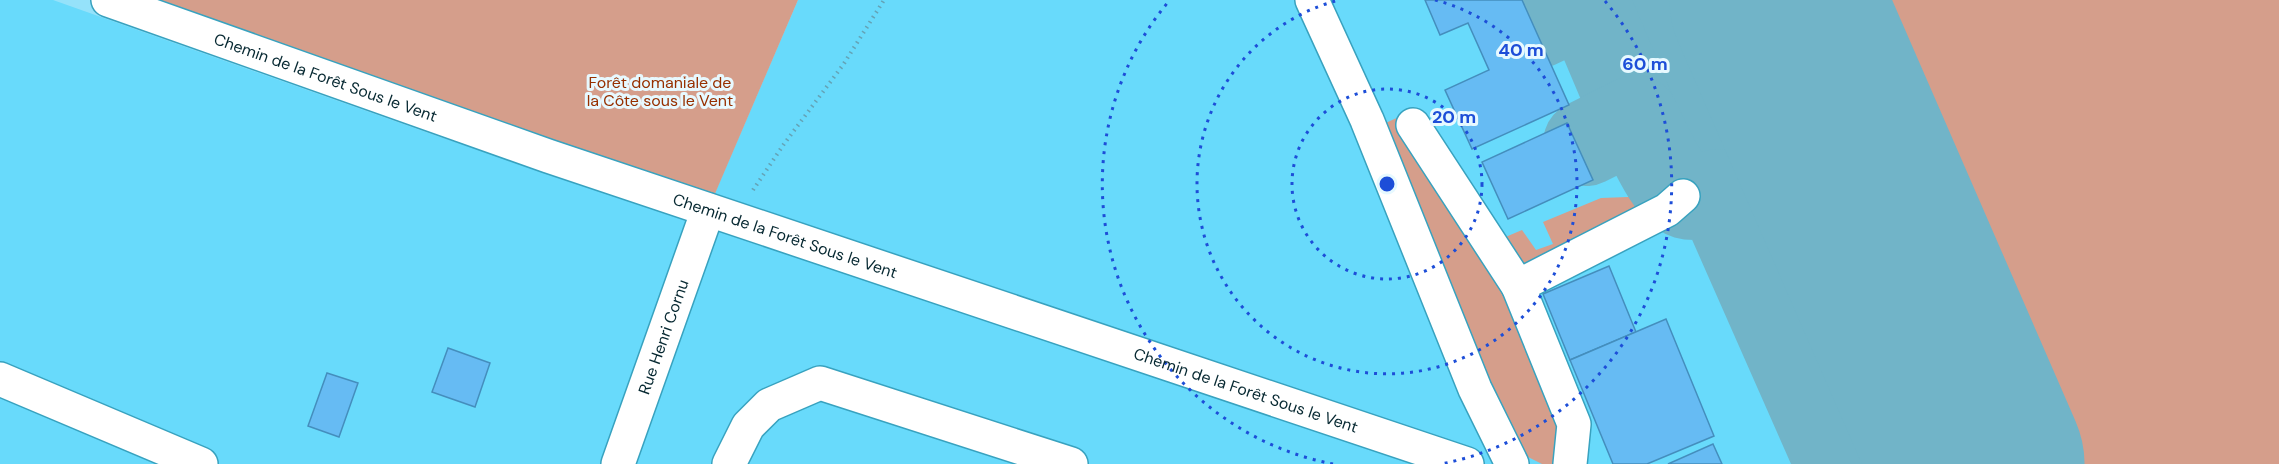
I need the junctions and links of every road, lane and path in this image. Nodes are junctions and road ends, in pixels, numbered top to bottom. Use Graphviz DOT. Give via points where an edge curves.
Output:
graph roads {
  1 [pos="108,0"];
  2 [pos="884,0"];
  3 [pos="1311,0"];
  4 [pos="1413,125"];
  5 [pos="1683,196"];
  6 [pos="721,214"];
  7 [pos="1518,286"];
  8 [pos="0,379"];
  9 [pos="201,464"];
  10 [pos="618,464"];
  11 [pos="729,464"];
  12 [pos="1071,464"];
  13 [pos="1467,464"];
  14 [pos="1512,464"];
  15 [pos="1570,464"];
  1 -- 6 [label="street, Chemin de la Forêt Sous le Vent"];
  2 -- 6 [label="path" via="843,65 784,144"];
  3 -- 14 [label="street" via="1367,120 1475,389"];
  4 -- 7 [label="street"];
  5 -- 7 [label="street" via="1668,210"];
  6 -- 10 [label="street, Rue Henri Cornu"];
  6 -- 13 [label="street, Chemin de la Forêt Sous le Vent"];
  7 -- 15 [label="street" via="1574,424"];
  8 -- 9 [label="street"];
  11 -- 12 [label="street" via="748,426 769,405 820,383"];
}
